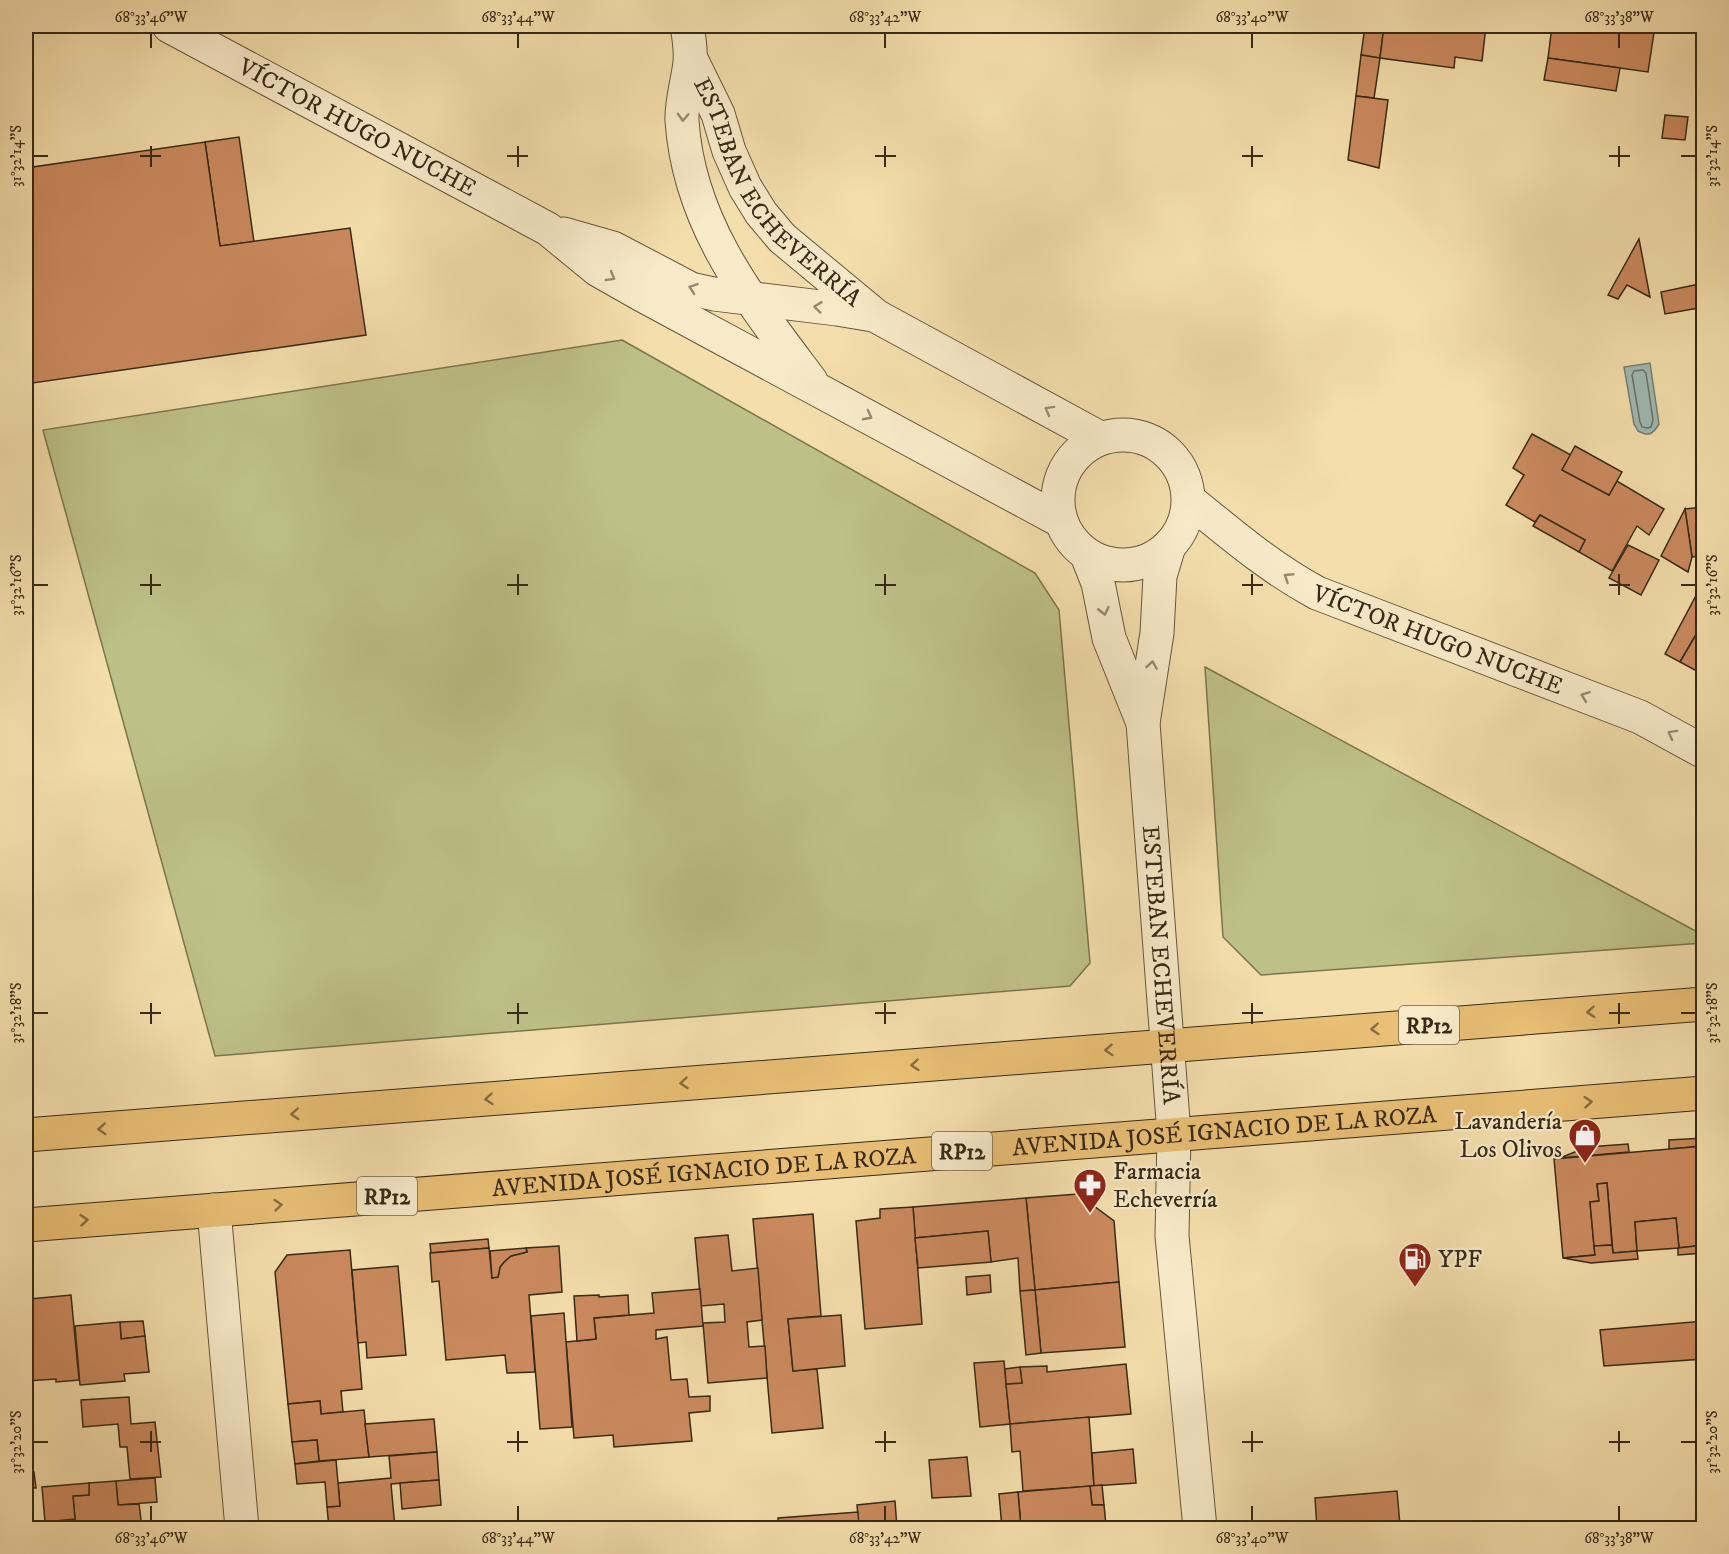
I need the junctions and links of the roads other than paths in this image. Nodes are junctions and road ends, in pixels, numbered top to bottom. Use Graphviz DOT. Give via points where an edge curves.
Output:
graph roads {
  1 [pos="169,26"];
  2 [pos="687,26"];
  3 [pos="691,59"];
  4 [pos="548,229"];
  5 [pos="751,299"];
  6 [pos="876,316"];
  7 [pos="817,388"];
  8 [pos="1100,438"];
  9 [pos="1190,500"];
  10 [pos="1061,521"];
  11 [pos="1169,546"];
  12 [pos="1087,555"];
  13 [pos="1143,723"];
  14 [pos="1704,752"];
  15 [pos="1704,1004"];
  16 [pos="1168,1046"];
  17 [pos="1704,1092"];
  18 [pos="26,1134"];
  19 [pos="1174,1134"];
  20 [pos="214,1210"];
  21 [pos="26,1225"];
  22 [pos="242,1528"];
  23 [pos="1200,1528"];
  1 -- 4 [label="street, VÍCTOR HUGO NUCHE"];
  2 -- 3 [label="street, ESTEBAN ECHEVERRÍA"];
  3 -- 5 [label="street, ESTEBAN ECHEVERRÍA, one-way" via="682,119 691,177 715,242"];
  3 -- 6 [label="street, ESTEBAN ECHEVERRÍA" via="718,114 745,187 761,213 782,238"];
  5 -- 4 [label="street, VÍCTOR HUGO NUCHE, one-way" via="691,289 613,249"];
  4 -- 7 [label="street, VÍCTOR HUGO NUCHE, one-way" via="598,270"];
  6 -- 5 [label="street, ESTEBAN ECHEVERRÍA, one-way"];
  5 -- 7 [label="street, ESTEBAN ECHEVERRÍA"];
  8 -- 6 [label="street, ESTEBAN ECHEVERRÍA, one-way"];
  7 -- 10 [label="street, ESTEBAN ECHEVERRÍA, one-way"];
  8 -- 9 [label="street" via="1127,434 1151,440 1171,454 1184,474"];
  8 -- 10 [label="street" via="1082,448 1066,467 1058,490"];
  9 -- 11 [label="street" via="1185,522"];
  14 -- 9 [label="street, VÍCTOR HUGO NUCHE, one-way" via="1640,717 1317,593 1262,559"];
  10 -- 12 [label="street" via="1068,536"];
  11 -- 12 [label="street" via="1155,558 1131,566 1107,564"];
  13 -- 11 [label="street, ESTEBAN ECHEVERRÍA, one-way" via="1157,633 1160,576"];
  12 -- 13 [label="street, ESTEBAN ECHEVERRÍA, one-way" via="1098,583 1110,638"];
  13 -- 16 [label="street, ESTEBAN ECHEVERRÍA"];
  15 -- 16 [label="main road, RP12, one-way"];
  16 -- 18 [label="main road, RP12, one-way"];
  16 -- 19 [label="street, ESTEBAN ECHEVERRÍA"];
  19 -- 17 [label="main road, AVENIDA JOSÉ IGNACIO DE LA ROZA / RP12, one-way"];
  20 -- 19 [label="main road, AVENIDA JOSÉ IGNACIO DE LA ROZA / RP12, one-way"];
  19 -- 23 [label="street, ESTEBAN ECHEVERRÍA" via="1172,1236"];
  21 -- 20 [label="main road, AVENIDA JOSÉ IGNACIO DE LA ROZA / RP12, one-way"];
  20 -- 22 [label="street"];
}
